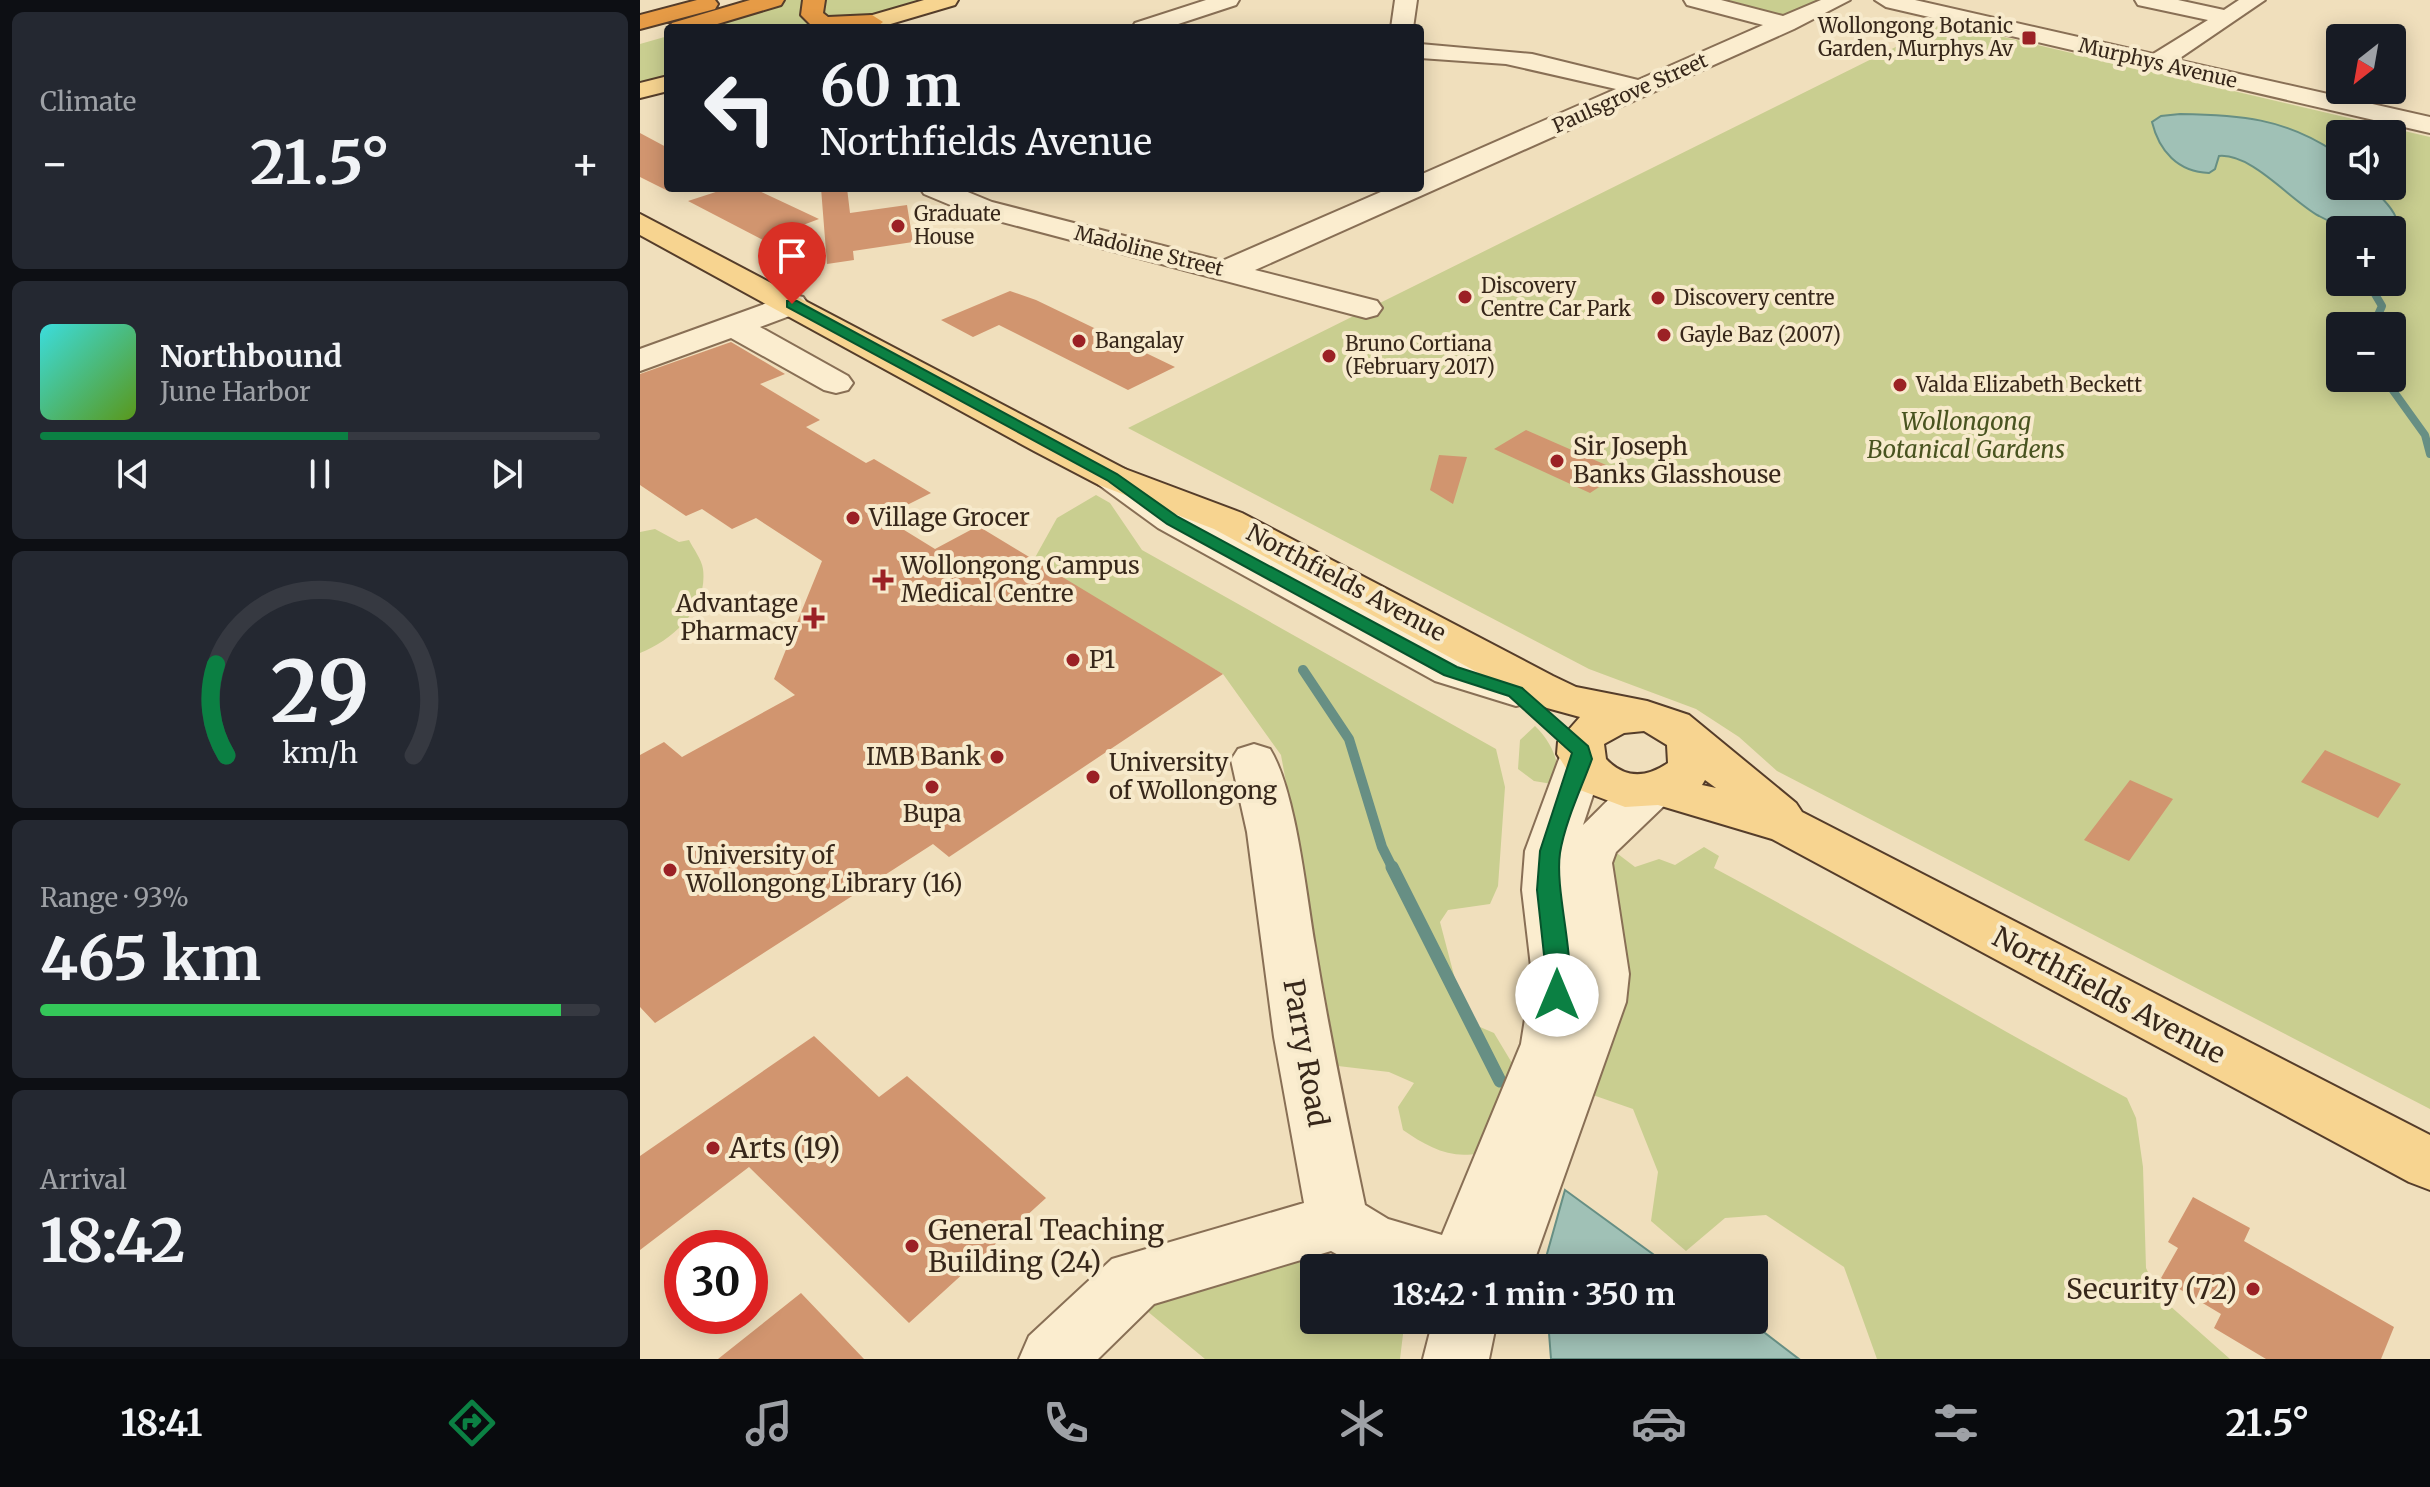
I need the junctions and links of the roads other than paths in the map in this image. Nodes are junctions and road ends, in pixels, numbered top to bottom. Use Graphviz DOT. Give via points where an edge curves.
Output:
graph roads {
  1 [pos="648,0"];
  2 [pos="690,0"];
  3 [pos="721,0"];
  4 [pos="773,0"];
  5 [pos="814,0"];
  6 [pos="947,0"];
  7 [pos="1228,0"];
  8 [pos="1406,0"];
  9 [pos="1695,0"];
  10 [pos="1839,0"];
  11 [pos="1886,0"];
  12 [pos="2146,0"];
  13 [pos="2254,0"];
  14 [pos="640,2"];
  15 [pos="640,13"];
  16 [pos="2227,17"];
  17 [pos="640,22"];
  18 [pos="693,24"];
  19 [pos="823,24"];
  20 [pos="865,24"];
  21 [pos="1155,24"];
  22 [pos="1403,24"];
  23 [pos="1786,24"];
  24 [pos="664,33"];
  25 [pos="640,40"];
  26 [pos="1424,51"];
  27 [pos="2156,63"];
  28 [pos="664,84"];
  29 [pos="1640,88"];
  30 [pos="640,91"];
  31 [pos="2430,125"];
  32 [pos="1424,183"];
  33 [pos="944,192"];
  34 [pos="1405,192"];
  35 [pos="1023,193"];
  36 [pos="982,208"];
  37 [pos="640,211"];
  38 [pos="640,223"];
  39 [pos="1226,271"];
  40 [pos="792,304"];
  41 [pos="1366,308"];
  42 [pos="732,325"];
  43 [pos="640,361"];
  44 [pos="836,383"];
  45 [pos="1112,477"];
  46 [pos="1228,521"];
  47 [pos="1463,644"];
  48 [pos="1516,692"];
  49 [pos="1633,715"];
  50 [pos="1691,743"];
  51 [pos="1582,754"];
  52 [pos="1254,760"];
  53 [pos="1654,790"];
  54 [pos="1789,826"];
  55 [pos="2430,1164"];
  56 [pos="1338,1221"];
  57 [pos="1408,1254"];
  58 [pos="1475,1254"];
  59 [pos="1502,1254"];
  60 [pos="1462,1334"];
  61 [pos="1052,1359"];
  62 [pos="1456,1359"];
  1 -- 14 [label="highway"];
  2 -- 15 [label="highway"];
  3 -- 17 [label="highway"];
  4 -- 18 [label="highway"];
  5 -- 19 [label="highway" via="812,15"];
  6 -- 20 [label="main road"];
  7 -- 21 [label="street"];
  8 -- 22 [label="street"];
  9 -- 23 [label="street"];
  10 -- 23 [label="street, Paulsgrove Street"];
  11 -- 27 [label="street, Murphys Avenue"];
  12 -- 16 [label="street"];
  13 -- 16 [label="street"];
  16 -- 27 [label="street"];
  23 -- 29 [label="street, Paulsgrove Street"];
  24 -- 25 [label="highway"];
  26 -- 29 [label="street" via="1522,57"];
  27 -- 31 [label="street, Murphys Avenue"];
  28 -- 30 [label="main road"];
  29 -- 32 [label="street, Paulsgrove Street"];
  33 -- 36 [label="street, Madoline Street"];
  34 -- 39 [label="street"];
  35 -- 36 [label="street"];
  36 -- 39 [label="street, Madoline Street"];
  37 -- 46 [label="main road, Northfields Avenue" via="1197,498"];
  38 -- 40 [label="main road, Northfields Avenue"];
  39 -- 41 [label="street, Madoline Street"];
  40 -- 42 [label="street"];
  40 -- 45 [label="main road, Northfields Avenue"];
  42 -- 43 [label="street"];
  42 -- 44 [label="street"];
  45 -- 46 [label="main road, Northfields Avenue"];
  45 -- 48 [label="street" via="1172,520 1450,671"];
  46 -- 47 [label="main road, Northfields Avenue"];
  47 -- 48 [label="main road, Northfields Avenue"];
  47 -- 49 [label="main road, Northfields Avenue" via="1563,698"];
  48 -- 51 [label="main road, Northfields Avenue"];
  49 -- 50 [label="main road" via="1674,726"];
  49 -- 51 [label="main road" via="1596,726 1588,733"];
  50 -- 53 [label="main road" via="1693,762 1688,771"];
  50 -- 54 [label="main road, Northfields Avenue"];
  51 -- 53 [label="main road" via="1587,769 1606,784"];
  51 -- 58 [label="street" via="1550,851 1547,890 1559,975 1549,1044 1473,1236"];
  52 -- 56 [label="street, Parry Road"];
  53 -- 54 [label="main road, Northfields Avenue"];
  53 -- 59 [label="street" via="1594,844 1587,863 1602,974 1599,1002 1510,1247"];
  54 -- 55 [label="main road, Northfields Avenue"];
  56 -- 57 [label="street" via="1371,1243"];
  56 -- 61 [label="street" via="1134,1280"];
  60 -- 62 [label="street"];
}
